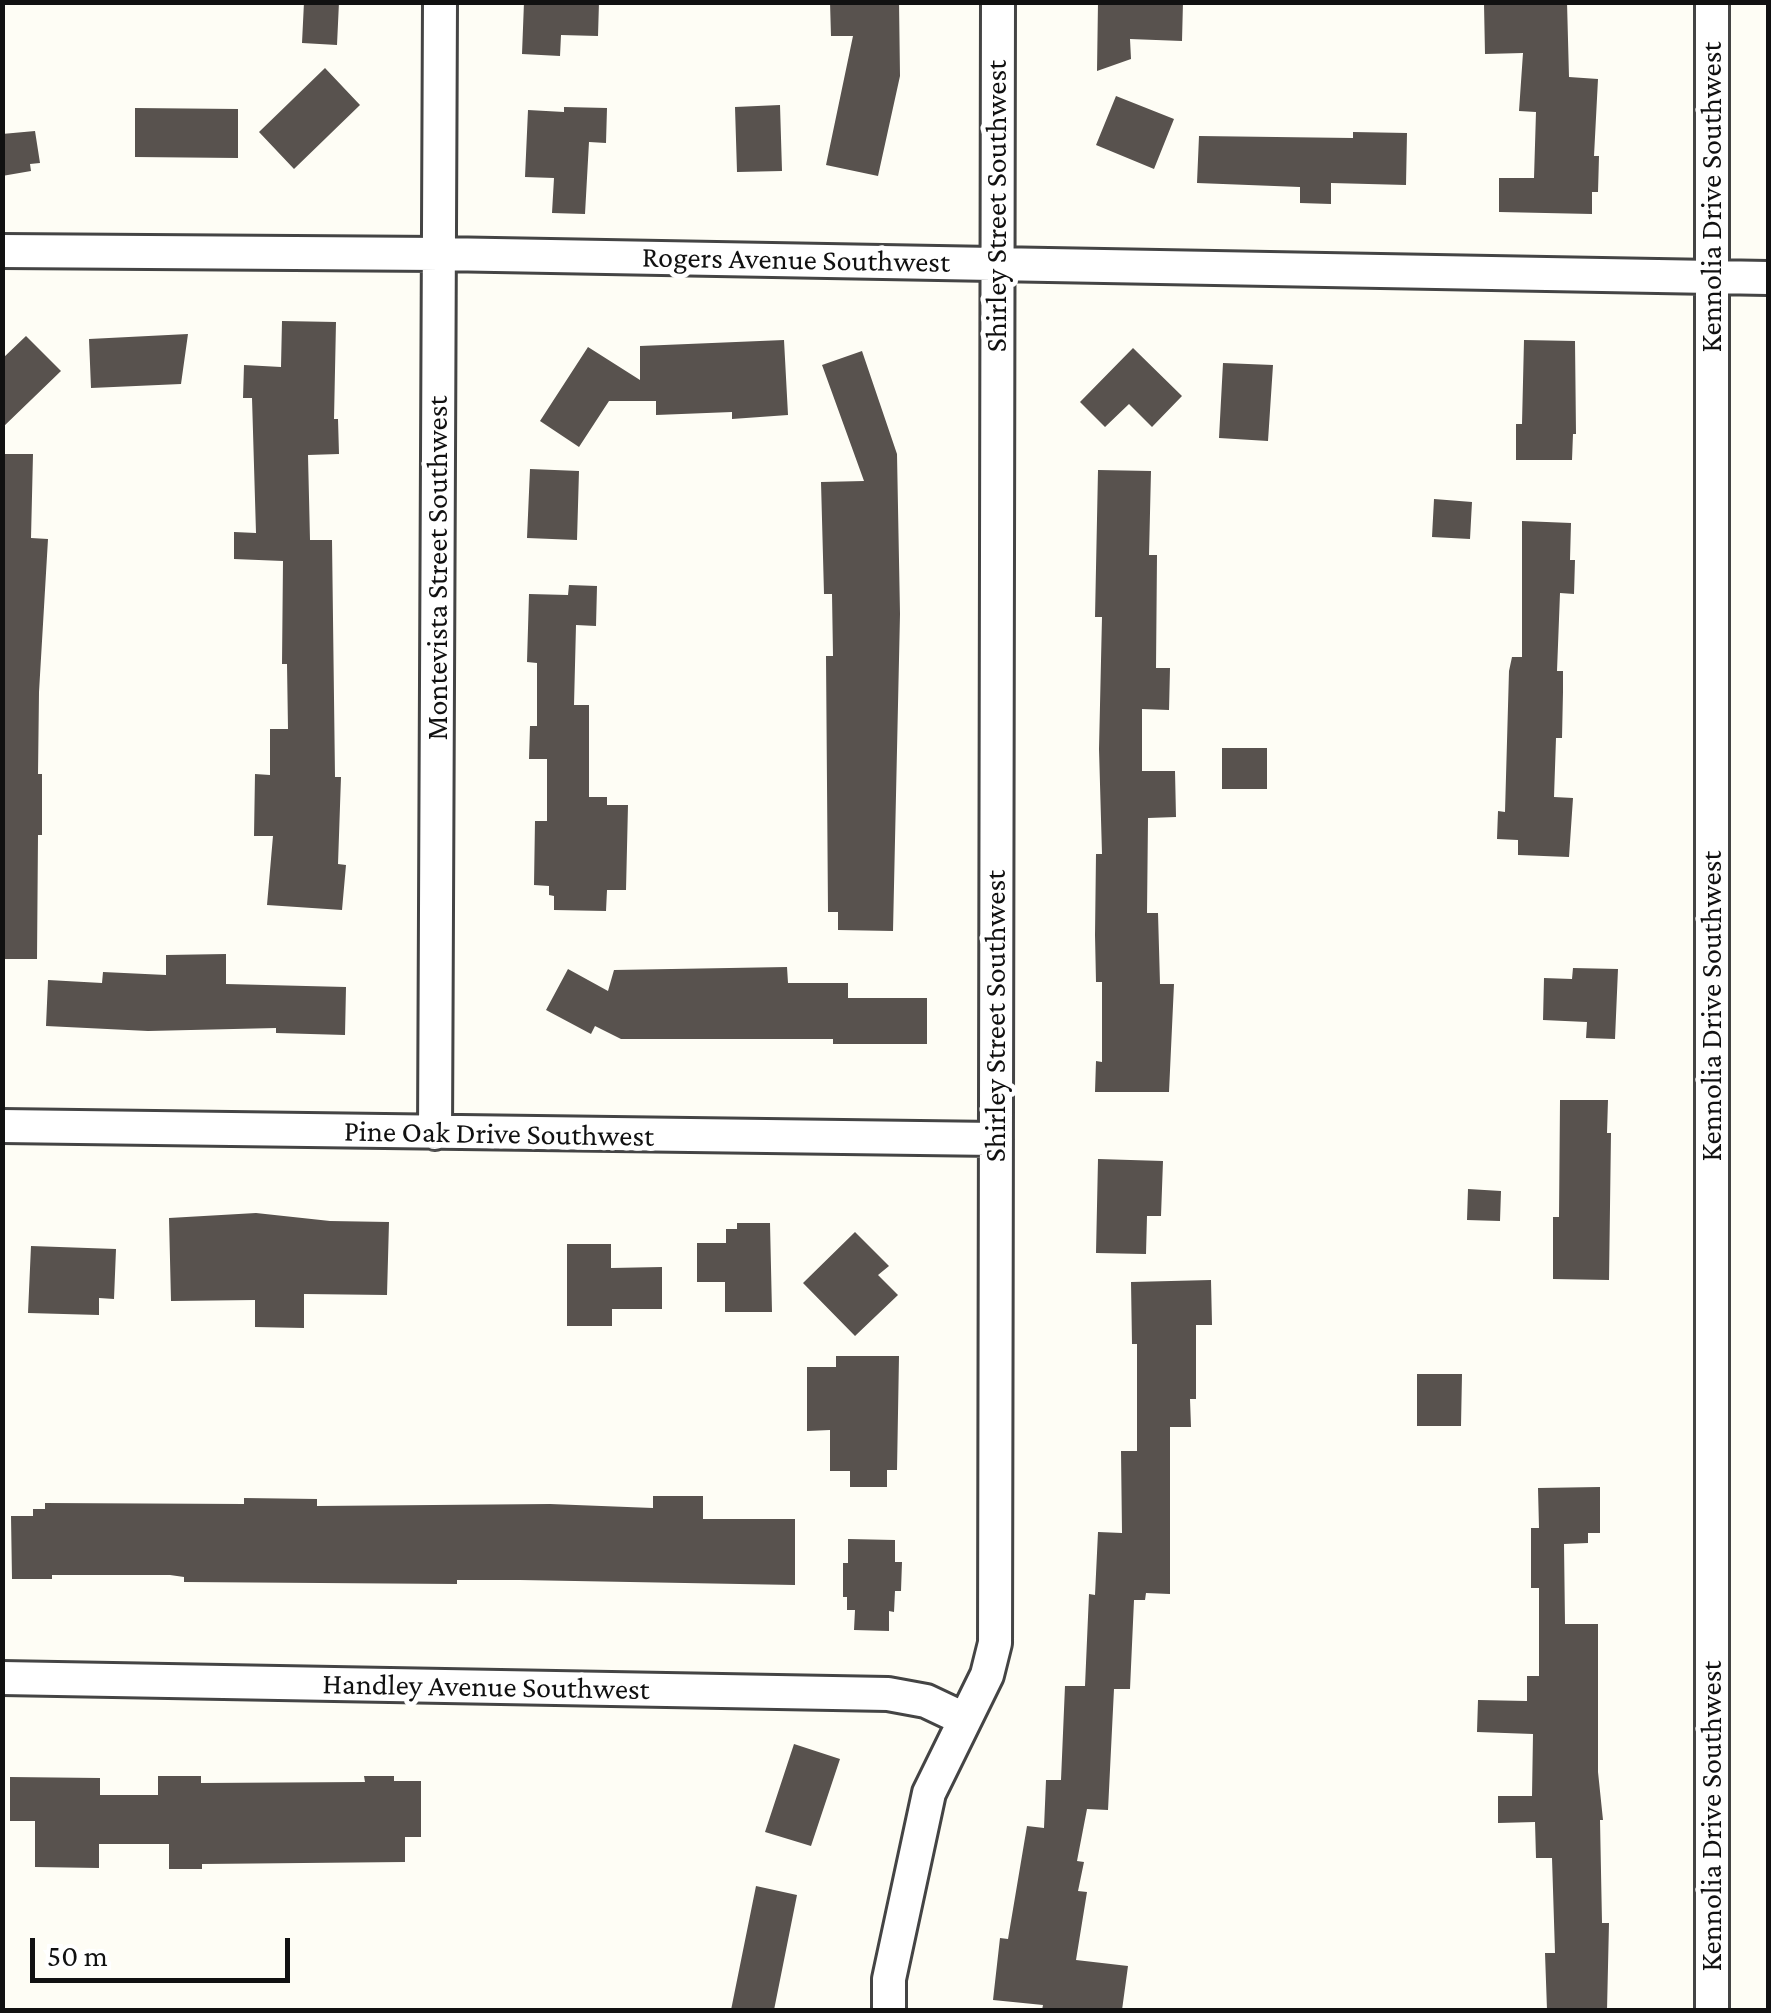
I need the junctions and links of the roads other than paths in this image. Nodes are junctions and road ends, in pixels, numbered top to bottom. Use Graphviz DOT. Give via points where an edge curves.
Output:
graph roads {
  1 [pos="440,2"];
  2 [pos="998,2"];
  3 [pos="1712,2"];
  4 [pos="2,251"];
  5 [pos="440,254"];
  6 [pos="997,263"];
  7 [pos="1712,276"];
  8 [pos="1768,278"];
  9 [pos="2,1126"];
  10 [pos="435,1133"];
  11 [pos="996,1138"];
  12 [pos="2,1678"];
  13 [pos="964,1719"];
  14 [pos="889,2010"];
  15 [pos="1712,2010"];
  1 -- 5 [label="street, Montevista Street Southwest"];
  2 -- 6 [label="street, Shirley Street Southwest"];
  3 -- 7 [label="street, Kennolia Drive Southwest"];
  4 -- 5 [label="street, Rogers Avenue Southwest"];
  5 -- 6 [label="street, Rogers Avenue Southwest"];
  5 -- 10 [label="street, Montevista Street Southwest"];
  6 -- 7 [label="street, Rogers Avenue Southwest"];
  6 -- 11 [label="street, Shirley Street Southwest"];
  7 -- 8 [label="street, Rogers Avenue Southwest"];
  7 -- 15 [label="street, Kennolia Drive Southwest"];
  9 -- 10 [label="street, Pine Oak Drive Southwest"];
  10 -- 11 [label="street, Pine Oak Drive Southwest"];
  11 -- 13 [label="street, Shirley Street Southwest" via="994,1643 987,1675"];
  12 -- 13 [label="street, Handley Avenue Southwest" via="888,1694 926,1701"];
  13 -- 14 [label="street, Shirley Street Southwest" via="929,1794 888,1979"];
}
